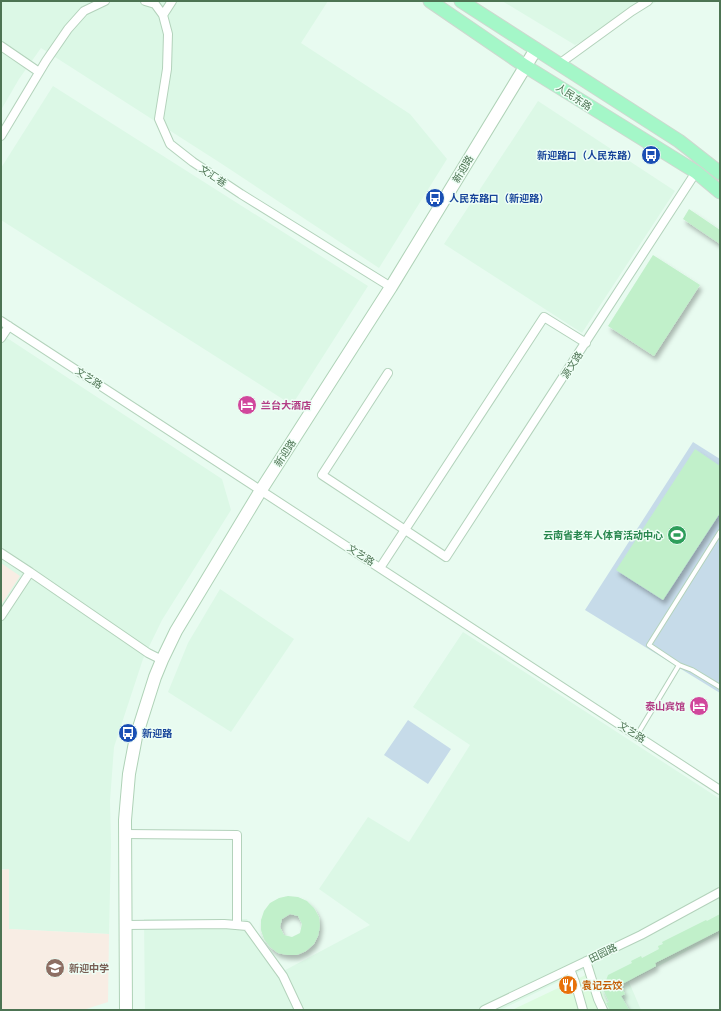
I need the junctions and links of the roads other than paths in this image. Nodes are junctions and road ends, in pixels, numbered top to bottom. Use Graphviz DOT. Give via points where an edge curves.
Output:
graph roads {
  1 [pos="105,1"];
  2 [pos="149,1"];
  3 [pos="172,1"];
  4 [pos="430,1"];
  5 [pos="461,1"];
  6 [pos="648,1"];
  7 [pos="163,15"];
  8 [pos="1,46"];
  9 [pos="536,49"];
  10 [pos="559,64"];
  11 [pos="525,66"];
  12 [pos="39,72"];
  13 [pos="1,136"];
  14 [pos="696,172"];
  15 [pos="720,173"];
  16 [pos="720,192"];
  17 [pos="391,288"];
  18 [pos="1,321"];
  19 [pos="9,326"];
  20 [pos="1,338"];
  21 [pos="586,343"];
  22 [pos="388,373"];
  23 [pos="260,490"];
  24 [pos="405,530"];
  25 [pos="720,532"];
  26 [pos="1,553"];
  27 [pos="380,568"];
  28 [pos="30,572"];
  29 [pos="1,616"];
  30 [pos="162,660"];
  31 [pos="679,665"];
  32 [pos="720,686"];
  33 [pos="637,736"];
  34 [pos="720,790"];
  35 [pos="125,834"];
  36 [pos="720,892"];
  37 [pos="126,925"];
  38 [pos="237,925"];
  39 [pos="586,961"];
  40 [pos="570,969"];
  41 [pos="126,1010"];
  42 [pos="299,1010"];
  43 [pos="484,1010"];
  44 [pos="583,1010"];
  45 [pos="603,1010"];
  1 -- 12 [label="street" via="84,11 68,29"];
  2 -- 7 [label="street" via="155,4"];
  3 -- 7 [label="street"];
  4 -- 11 [label="main road, 人民东路"];
  5 -- 9 [label="main road, 人民东路"];
  6 -- 10 [label="street"];
  7 -- 17 [label="street, 文汇巷" via="168,34 167,68 159,119 170,144 240,194"];
  8 -- 12 [label="street"];
  9 -- 10 [label="main road, 人民东路"];
  9 -- 11 [label="street, 新迎路"];
  10 -- 15 [label="main road, 人民东路" via="679,141"];
  11 -- 14 [label="main road, 人民东路"];
  11 -- 17 [label="street, 新迎路"];
  12 -- 13 [label="street"];
  14 -- 16 [label="main road, 人民东路"];
  14 -- 21 [label="street, 源文路"];
  17 -- 23 [label="street, 新迎路"];
  18 -- 19 [label="street, 文艺路"];
  19 -- 20 [label="street"];
  19 -- 23 [label="street, 文艺路"];
  21 -- 24 [label="street" via="544,317"];
  21 -- 24 [label="street, 源文路" via="446,557"];
  22 -- 24 [label="street" via="322,475"];
  23 -- 27 [label="street, 文艺路"];
  23 -- 30 [label="street, 新迎路" via="183,619"];
  24 -- 27 [label="street"];
  25 -- 31 [label="lane" via="649,645"];
  26 -- 28 [label="street"];
  27 -- 33 [label="street, 文艺路"];
  28 -- 29 [label="street"];
  28 -- 30 [label="street"];
  30 -- 35 [label="street, 新迎路" via="154,677 136,737 129,774"];
  31 -- 32 [label="lane"];
  31 -- 33 [label="lane"];
  33 -- 34 [label="street, 文艺路"];
  35 -- 37 [label="street, 新迎路"];
  35 -- 38 [label="street" via="237,835"];
  36 -- 39 [label="street, 田园路" via="641,935"];
  37 -- 38 [label="street"];
  37 -- 41 [label="street, 新迎路"];
  38 -- 42 [label="street" via="247,926 283,976"];
  39 -- 40 [label="street, 田园路"];
  39 -- 45 [label="street"];
  40 -- 43 [label="street, 田园路"];
  40 -- 44 [label="street"];
}
